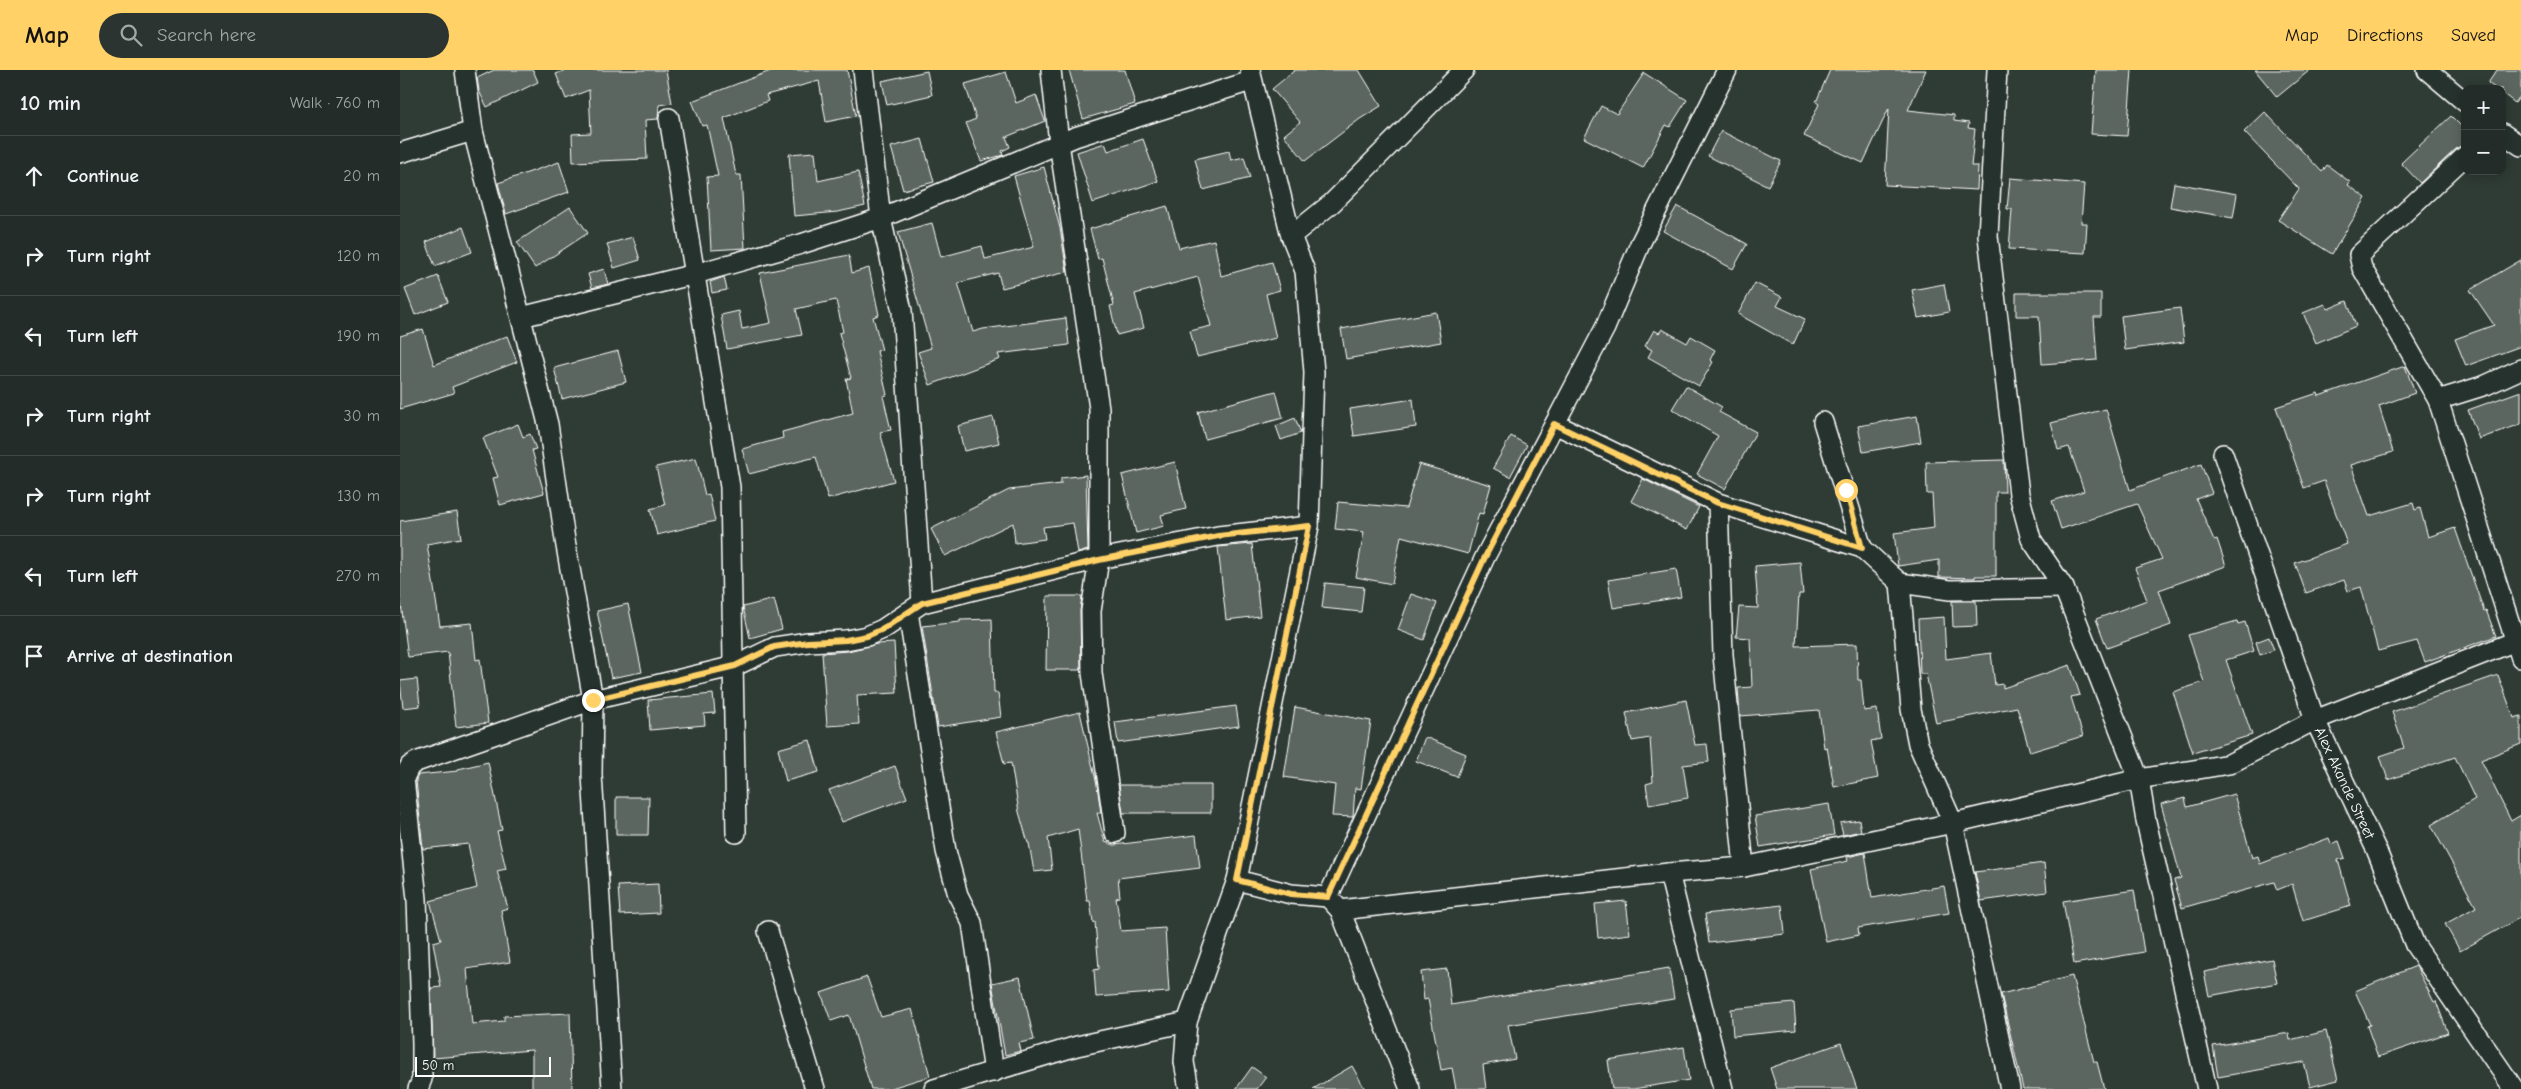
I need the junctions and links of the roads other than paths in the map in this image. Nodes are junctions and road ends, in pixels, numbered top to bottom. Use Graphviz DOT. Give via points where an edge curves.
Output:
graph roads {
  1 [pos="464,70"];
  2 [pos="863,70"];
  3 [pos="1051,70"];
  4 [pos="1464,70"];
  5 [pos="1727,70"];
  6 [pos="1997,70"];
  7 [pos="2427,70"];
  8 [pos="1250,75"];
  9 [pos="2461,99"];
  10 [pos="669,118"];
  11 [pos="473,131"];
  12 [pos="2506,136"];
  13 [pos="1059,143"];
  14 [pos="2521,146"];
  15 [pos="400,153"];
  16 [pos="2461,160"];
  17 [pos="881,218"];
  18 [pos="1290,236"];
  19 [pos="695,274"];
  20 [pos="521,317"];
  21 [pos="2521,369"];
  22 [pos="2438,400"];
  23 [pos="1823,422"];
  24 [pos="1554,424"];
  25 [pos="2223,454"];
  26 [pos="1718,503"];
  27 [pos="1309,526"];
  28 [pos="1862,548"];
  29 [pos="1099,560"];
  30 [pos="1900,583"];
  31 [pos="2064,588"];
  32 [pos="915,608"];
  33 [pos="2519,646"];
  34 [pos="735,666"];
  35 [pos="593,700"];
  36 [pos="2315,720"];
  37 [pos="2139,779"];
  38 [pos="1953,823"];
  39 [pos="736,833"];
  40 [pos="1116,833"];
  41 [pos="1744,867"];
  42 [pos="1669,873"];
  43 [pos="1237,880"];
  44 [pos="1334,904"];
  45 [pos="768,931"];
  46 [pos="1187,1022"];
  47 [pos="994,1072"];
  48 [pos="418,1089"];
  49 [pos="612,1089"];
  50 [pos="815,1089"];
  51 [pos="934,1089"];
  52 [pos="1188,1089"];
  53 [pos="1410,1089"];
  54 [pos="1724,1089"];
  55 [pos="2010,1089"];
  56 [pos="2207,1089"];
  57 [pos="2514,1089"];
  1 -- 11 [label="street"];
  2 -- 17 [label="street"];
  3 -- 13 [label="street"];
  4 -- 18 [label="street" via="1332,203"];
  5 -- 24 [label="street" via="1640,244 1605,328"];
  6 -- 31 [label="street" via="1988,236 2019,494 2031,539"];
  7 -- 9 [label="street"];
  8 -- 13 [label="street"];
  8 -- 18 [label="street"];
  10 -- 19 [label="street"];
  11 -- 15 [label="street"];
  11 -- 20 [label="street"];
  12 -- 14 [label="street"];
  13 -- 17 [label="street"];
  13 -- 29 [label="street" via="1099,408"];
  16 -- 22 [label="street" via="2359,255 2362,268"];
  17 -- 19 [label="street"];
  17 -- 32 [label="street" via="902,311"];
  18 -- 27 [label="street" via="1305,271 1314,372"];
  19 -- 20 [label="street"];
  19 -- 34 [label="street" via="730,487"];
  20 -- 35 [label="street" via="548,424"];
  21 -- 22 [label="street" via="2486,385"];
  22 -- 33 [label="street"];
  23 -- 28 [label="street"];
  24 -- 26 [label="street"];
  24 -- 44 [label="street" via="1485,557"];
  25 -- 36 [label="street, Alex Akande Street"];
  26 -- 28 [label="street"];
  26 -- 41 [label="street" via="1723,656"];
  27 -- 29 [label="street" via="1218,536"];
  27 -- 43 [label="street"];
  28 -- 30 [label="street"];
  29 -- 32 [label="street"];
  29 -- 40 [label="street" via="1091,611 1092,673"];
  30 -- 31 [label="street" via="1950,590"];
  30 -- 38 [label="street" via="1911,709 1918,744"];
  31 -- 37 [label="street"];
  32 -- 34 [label="street" via="867,636 774,647"];
  32 -- 47 [label="street" via="946,851 958,895 972,923"];
  33 -- 36 [label="street"];
  34 -- 35 [label="street"];
  34 -- 39 [label="street"];
  35 -- 48 [label="street" via="416,762 406,771 404,791 418,909 422,1044 422,1079"];
  35 -- 49 [label="street" via="592,775"];
  36 -- 37 [label="street" via="2229,764"];
  36 -- 57 [label="street, Alex Akande Street" via="2376,850 2415,945"];
  37 -- 38 [label="street"];
  37 -- 56 [label="street"];
  38 -- 41 [label="street"];
  38 -- 55 [label="street"];
  41 -- 42 [label="street"];
  42 -- 44 [label="street"];
  42 -- 54 [label="street"];
  43 -- 44 [label="street"];
  43 -- 46 [label="street"];
  44 -- 53 [label="street"];
  45 -- 50 [label="street"];
  46 -- 47 [label="street" via="1077,1046"];
  46 -- 52 [label="street" via="1184,1062"];
  47 -- 51 [label="street"];
}
